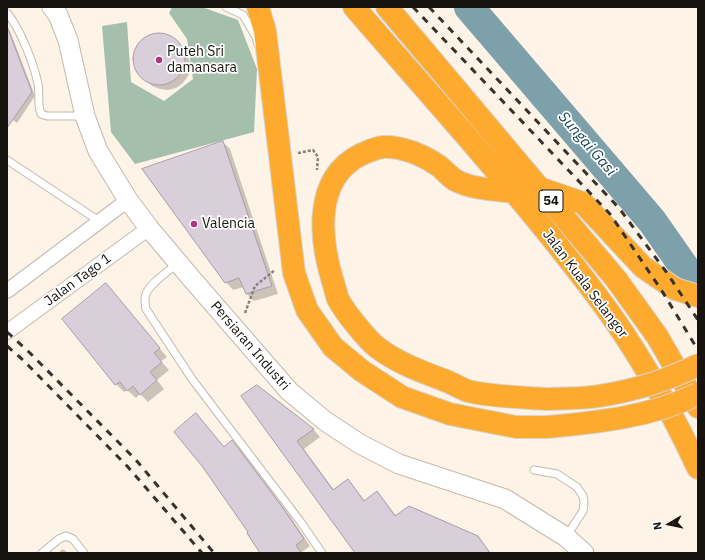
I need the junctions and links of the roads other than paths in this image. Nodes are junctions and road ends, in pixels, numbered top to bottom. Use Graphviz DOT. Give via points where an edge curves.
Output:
graph roads {
  1 [pos="52,7"];
  2 [pos="226,7"];
  3 [pos="258,7"];
  4 [pos="354,7"];
  5 [pos="387,7"];
  6 [pos="7,13"];
  7 [pos="271,80"];
  8 [pos="84,116"];
  9 [pos="7,160"];
  10 [pos="542,189"];
  11 [pos="514,192"];
  12 [pos="128,200"];
  13 [pos="99,221"];
  14 [pos="149,228"];
  15 [pos="178,263"];
  16 [pos="7,291"];
  17 [pos="698,296"];
  18 [pos="7,332"];
  19 [pos="698,365"];
  20 [pos="698,394"];
  21 [pos="698,407"];
  22 [pos="698,468"];
  23 [pos="534,470"];
  24 [pos="566,537"];
  25 [pos="42,553"];
  26 [pos="84,553"];
  27 [pos="322,553"];
  28 [pos="584,553"];
  1 -- 8 [label="street, Persiaran Industri" via="68,40"];
  2 -- 7 [label="lane" via="243,15 256,37"];
  3 -- 7 [label="highway" via="265,31"];
  4 -- 11 [label="highway, Jalan Kuala Selangor / 54"];
  5 -- 10 [label="highway, Jalan Kuala Selangor / 54"];
  6 -- 8 [label="lane" via="13,20 33,66 41,114"];
  7 -- 20 [label="highway, bridge" via="294,273 307,310 334,347 362,371 402,397 450,414 516,427 547,427 633,416 664,408"];
  8 -- 12 [label="street, Persiaran Industri" via="98,151"];
  9 -- 13 [label="lane"];
  10 -- 17 [label="highway" via="583,203 643,267 675,289"];
  10 -- 21 [label="highway, Jalan Kuala Selangor / 54" via="620,285 657,336"];
  11 -- 19 [label="highway, bridge" via="483,189 455,180 438,166 399,147 381,147 366,152 350,160 335,176 326,197 322,227 330,272 339,300 377,348 424,373 468,390 547,399 619,392 684,372"];
  11 -- 22 [label="highway, Jalan Kuala Selangor / 54" via="597,297 635,352 680,428"];
  12 -- 13 [label="street"];
  12 -- 14 [label="street, Persiaran Industri"];
  13 -- 16 [label="street"];
  14 -- 15 [label="street, Persiaran Industri"];
  14 -- 18 [label="street, Jalan Tago 1"];
  15 -- 24 [label="street, Persiaran Industri" via="289,391 325,421 360,444 399,464 505,499"];
  15 -- 27 [label="lane" via="146,293 146,309 192,380"];
  23 -- 24 [label="lane" via="557,474 577,487 583,496 582,511"];
  24 -- 28 [label="street, Persiaran Industri"];
  25 -- 26 [label="lane" via="66,536 73,539"];
}
